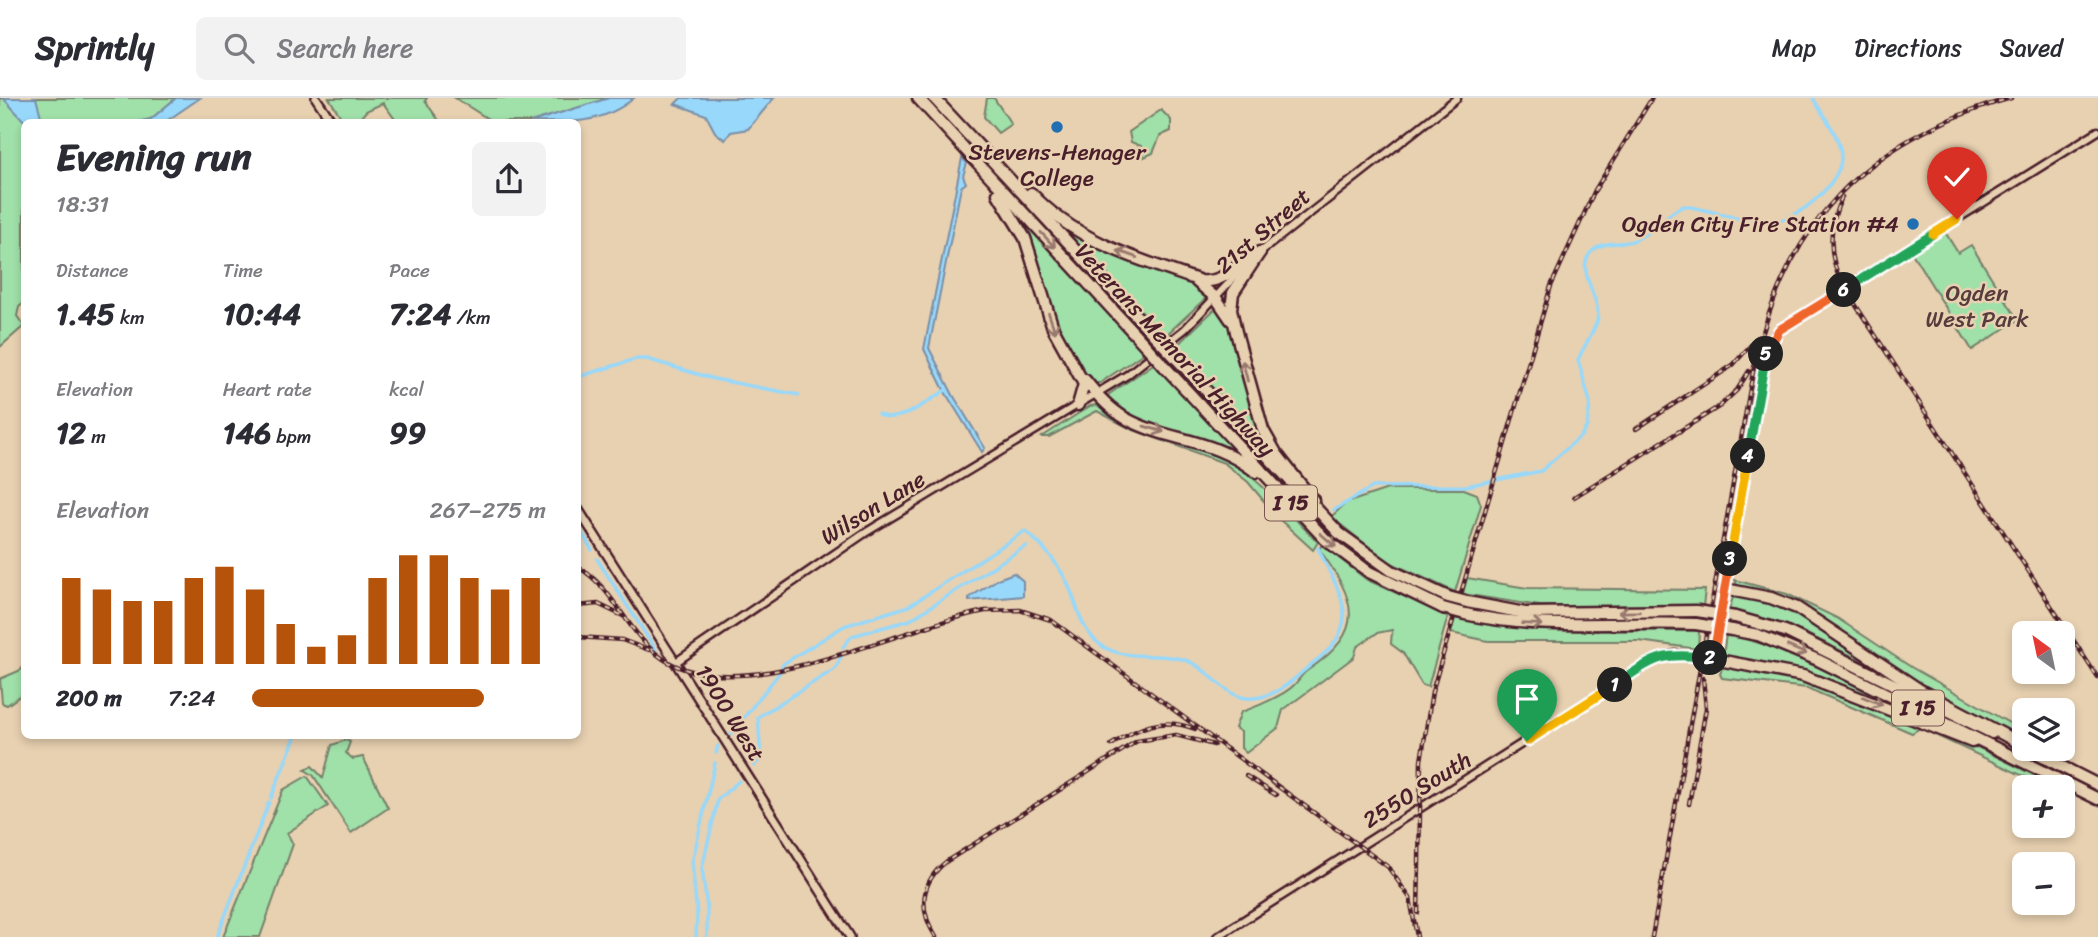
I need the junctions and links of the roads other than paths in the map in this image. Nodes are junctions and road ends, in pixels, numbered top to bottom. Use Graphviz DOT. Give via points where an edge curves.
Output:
graph roads {
  1 [pos="316,98"];
  2 [pos="918,98"];
  3 [pos="934,98"];
  4 [pos="1457,98"];
  5 [pos="330,119"];
  6 [pos="2098,131"];
  7 [pos="952,136"];
  8 [pos="993,162"];
  9 [pos="1259,252"];
  10 [pos="1191,277"];
  11 [pos="1216,298"];
  12 [pos="1236,332"];
  13 [pos="1076,371"];
  14 [pos="1096,394"];
  15 [pos="1078,405"];
  16 [pos="1300,513"];
  17 [pos="581,514"];
  18 [pos="1339,534"];
  19 [pos="1725,589"];
  20 [pos="1713,659"];
  21 [pos="676,662"];
  22 [pos="2012,740"];
  23 [pos="2012,741"];
  24 [pos="2052,761"];
  25 [pos="2033,767"];
  26 [pos="2098,785"];
  27 [pos="2098,799"];
  28 [pos="850,937"];
  29 [pos="1217,937"];
  1 -- 5 [label="main road"];
  2 -- 7 [label="highway, Veterans Memorial Highway / I 15"];
  3 -- 8 [label="highway, Veterans Memorial Highway / I 15"];
  4 -- 9 [label="main road, 21st Street"];
  6 -- 19 [label="main road" via="1779,330 1763,363"];
  7 -- 13 [label="highway, one-way" via="1015,218 1053,328"];
  7 -- 16 [label="highway, Veterans Memorial Highway / I 15, one-way, bridge"];
  10 -- 8 [label="highway, one-way" via="1081,234"];
  8 -- 18 [label="highway, Veterans Memorial Highway / I 15, bridge"];
  9 -- 10 [label="highway" via="1244,258 1218,280"];
  9 -- 11 [label="main road, 21st Street"];
  9 -- 12 [label="highway" via="1233,293"];
  10 -- 11 [label="highway"];
  11 -- 12 [label="highway"];
  11 -- 14 [label="main road, 21st Street" via="1160,351"];
  18 -- 12 [label="highway, one-way" via="1262,430"];
  13 -- 14 [label="highway"];
  13 -- 15 [label="highway" via="1084,388"];
  14 -- 15 [label="main road, Wilson Lane"];
  14 -- 16 [label="highway, one-way" via="1130,421 1234,457"];
  15 -- 21 [label="main road, Wilson Lane" via="855,540"];
  16 -- 25 [label="highway, Veterans Memorial Highway / I 15, one-way, bridge" via="1326,540 1369,572 1443,608 1504,623 1696,624 1758,635"];
  17 -- 21 [label="main road, 1900 West"];
  23 -- 18 [label="highway, Veterans Memorial Highway / I 15, one-way, bridge" via="1786,631 1697,611 1525,613 1467,602 1392,571"];
  19 -- 20 [label="main road"];
  19 -- 22 [label="highway" via="1797,608 1920,690"];
  20 -- 25 [label="highway, one-way" via="1803,676"];
  20 -- 29 [label="main road, 2550 South" via="1675,654 1652,661"];
  21 -- 28 [label="main road, 1900 West"];
  24 -- 26 [label="highway, Veterans Memorial Highway / I 15"];
  25 -- 27 [label="highway, Veterans Memorial Highway / I 15"];
}
